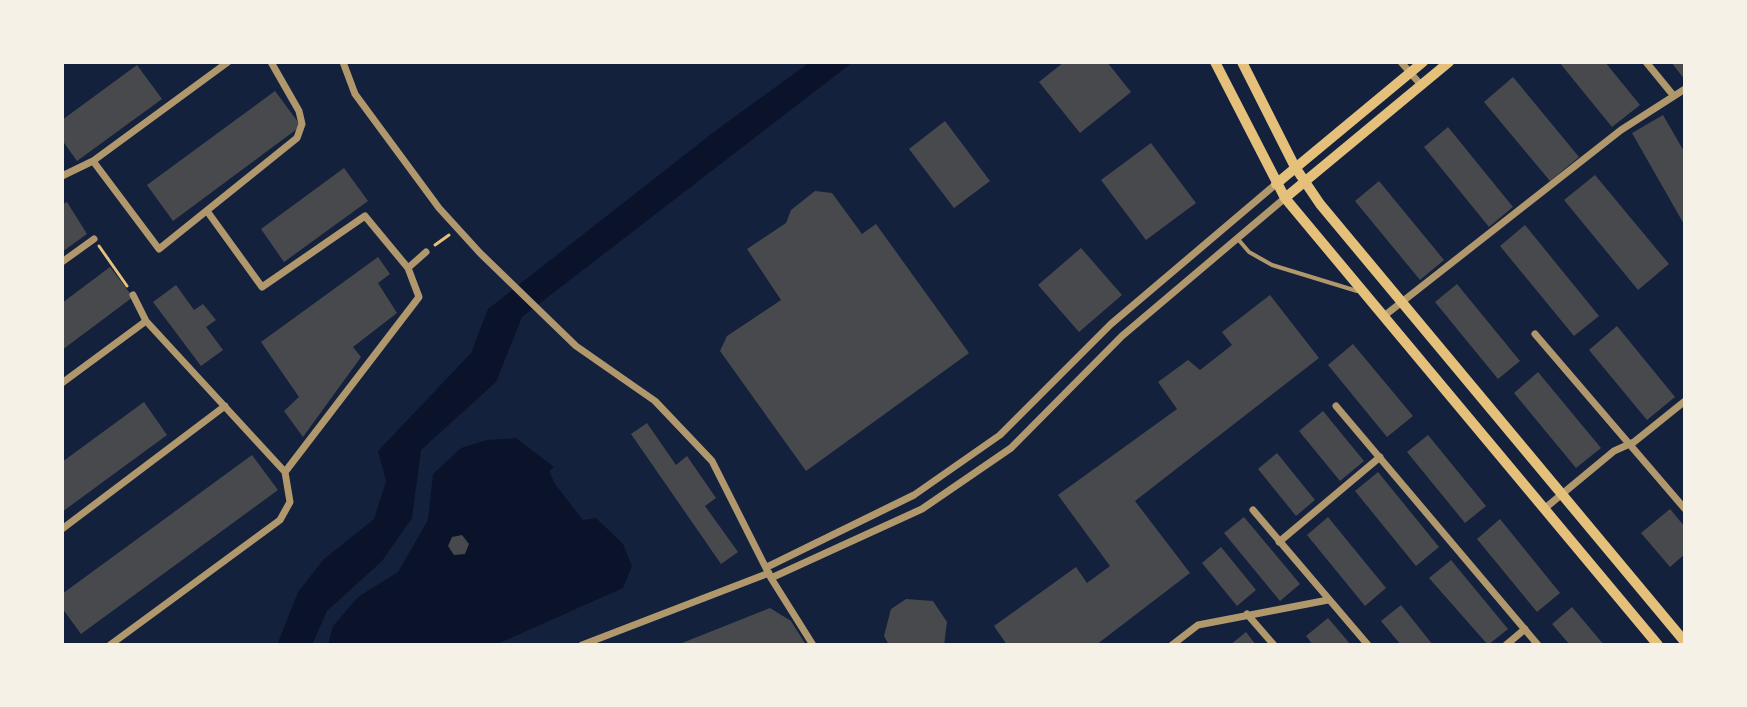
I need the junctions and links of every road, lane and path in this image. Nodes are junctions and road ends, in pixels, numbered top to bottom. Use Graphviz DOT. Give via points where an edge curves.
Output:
graph roads {
  1 [pos="228,62"];
  2 [pos="271,62"];
  3 [pos="343,62"];
  4 [pos="1215,62"];
  5 [pos="1242,62"];
  6 [pos="1401,62"];
  7 [pos="1423,62"];
  8 [pos="1449,62"];
  9 [pos="1646,62"];
  10 [pos="1410,72"];
  11 [pos="1421,85"];
  12 [pos="1685,89"];
  13 [pos="1673,95"];
  14 [pos="93,161"];
  15 [pos="1295,167"];
  16 [pos="62,176"];
  17 [pos="1304,181"];
  18 [pos="1276,184"];
  19 [pos="1285,198"];
  20 [pos="207,211"];
  21 [pos="458,229"];
  22 [pos="1237,238"];
  23 [pos="94,239"];
  24 [pos="426,252"];
  25 [pos="62,262"];
  26 [pos="408,268"];
  27 [pos="133,295"];
  28 [pos="1366,296"];
  29 [pos="1400,303"];
  30 [pos="1384,316"];
  31 [pos="146,321"];
  32 [pos="1535,334"];
  33 [pos="62,383"];
  34 [pos="1685,401"];
  35 [pos="225,406"];
  36 [pos="1336,406"];
  37 [pos="1630,444"];
  38 [pos="1380,457"];
  39 [pos="285,472"];
  40 [pos="1561,495"];
  41 [pos="1544,509"];
  42 [pos="1685,509"];
  43 [pos="1253,510"];
  44 [pos="62,529"];
  45 [pos="1279,542"];
  46 [pos="769,573"];
  47 [pos="1328,600"];
  48 [pos="1247,614"];
  49 [pos="1525,629"];
  50 [pos="1685,642"];
  51 [pos="110,645"];
  52 [pos="582,645"];
  53 [pos="813,645"];
  54 [pos="1172,645"];
  55 [pos="1274,645"];
  56 [pos="1368,645"];
  57 [pos="1506,645"];
  58 [pos="1538,645"];
  59 [pos="1658,645"];
  1 -- 14 [label="street"];
  2 -- 20 [label="street" via="299,111 297,138"];
  3 -- 21 [label="street" via="355,94"];
  4 -- 18 [label="main road"];
  5 -- 15 [label="main road"];
  6 -- 10 [label="street"];
  7 -- 10 [label="main road"];
  8 -- 11 [label="main road"];
  9 -- 13 [label="street"];
  10 -- 11 [label="street"];
  10 -- 15 [label="main road"];
  11 -- 17 [label="main road"];
  12 -- 13 [label="street"];
  13 -- 29 [label="street"];
  14 -- 16 [label="street"];
  14 -- 20 [label="street" via="159,249"];
  15 -- 17 [label="main road"];
  15 -- 18 [label="main road"];
  17 -- 19 [label="main road"];
  17 -- 29 [label="main road"];
  18 -- 19 [label="main road"];
  18 -- 46 [label="street" via="1111,324 1000,435 914,495"];
  19 -- 22 [label="street"];
  19 -- 28 [label="main road"];
  20 -- 26 [label="street" via="262,287 365,216"];
  21 -- 24 [label="path"];
  21 -- 46 [label="street" via="576,346 655,401 712,461"];
  22 -- 28 [label="lane" via="1272,265"];
  22 -- 46 [label="street" via="1122,336 1011,448 922,509"];
  23 -- 25 [label="street"];
  23 -- 27 [label="path"];
  24 -- 26 [label="street"];
  26 -- 39 [label="street" via="419,297"];
  27 -- 31 [label="street"];
  28 -- 30 [label="main road"];
  29 -- 30 [label="street"];
  29 -- 40 [label="main road"];
  30 -- 41 [label="main road"];
  31 -- 33 [label="street"];
  31 -- 35 [label="street"];
  32 -- 37 [label="street"];
  34 -- 37 [label="street"];
  35 -- 39 [label="street"];
  35 -- 44 [label="street"];
  36 -- 38 [label="street"];
  37 -- 40 [label="street"];
  37 -- 42 [label="street"];
  38 -- 45 [label="street"];
  38 -- 49 [label="street"];
  39 -- 51 [label="street" via="290,502 280,520"];
  40 -- 41 [label="street"];
  40 -- 50 [label="main road"];
  41 -- 59 [label="main road"];
  43 -- 45 [label="street"];
  45 -- 47 [label="street"];
  46 -- 52 [label="street"];
  46 -- 53 [label="street"];
  47 -- 48 [label="street"];
  47 -- 56 [label="street"];
  48 -- 54 [label="street" via="1198,625"];
  48 -- 55 [label="street"];
  49 -- 57 [label="street"];
  49 -- 58 [label="street"];
}
